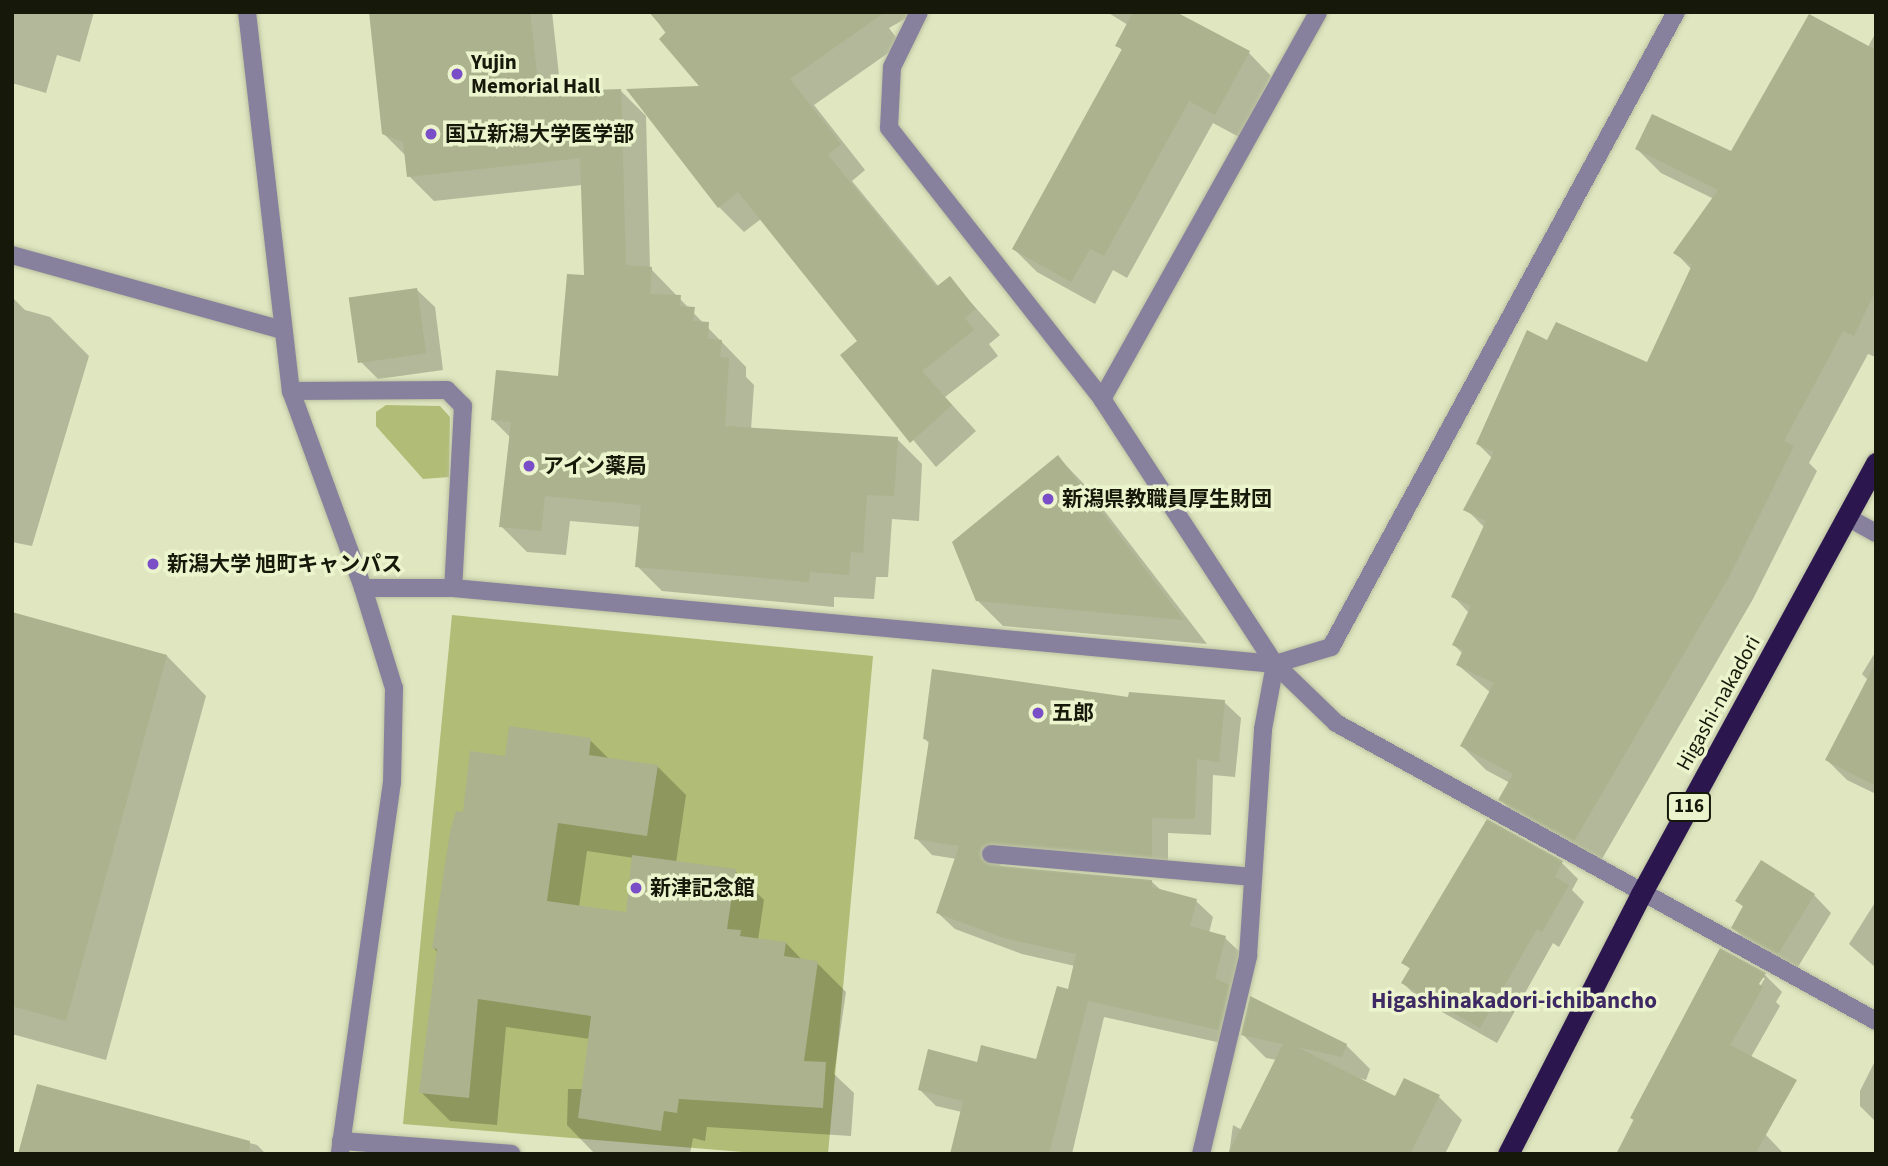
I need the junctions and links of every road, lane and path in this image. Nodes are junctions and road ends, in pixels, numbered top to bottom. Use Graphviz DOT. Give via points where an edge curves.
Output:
graph roads {
  1 [pos="247,12"];
  2 [pos="919,12"];
  3 [pos="1318,12"];
  4 [pos="1676,12"];
  5 [pos="12,255"];
  6 [pos="283,330"];
  7 [pos="291,391"];
  8 [pos="1102,399"];
  9 [pos="1876,463"];
  10 [pos="1847,517"];
  11 [pos="1876,533"];
  12 [pos="363,588"];
  13 [pos="453,588"];
  14 [pos="1275,664"];
  15 [pos="990,854"];
  16 [pos="1253,877"];
  17 [pos="1641,894"];
  18 [pos="1876,1021"];
  19 [pos="341,1147"];
  20 [pos="512,1154"];
  21 [pos="1201,1154"];
  22 [pos="1508,1154"];
  1 -- 6 [label="street"];
  2 -- 8 [label="street" via="892,67 889,128"];
  3 -- 8 [label="street"];
  4 -- 14 [label="street" via="1331,647"];
  5 -- 6 [label="street"];
  6 -- 7 [label="street"];
  7 -- 12 [label="street"];
  7 -- 13 [label="street" via="447,390 463,406"];
  8 -- 14 [label="street"];
  9 -- 10 [label="highway, Higashi-nakadori / 116"];
  10 -- 11 [label="street"];
  10 -- 17 [label="highway, Higashi-nakadori / 116"];
  12 -- 13 [label="street"];
  12 -- 19 [label="street" via="394,688 392,782"];
  13 -- 14 [label="street"];
  14 -- 16 [label="street" via="1262,729"];
  14 -- 17 [label="street" via="1336,723"];
  15 -- 16 [label="street"];
  16 -- 21 [label="street" via="1248,956"];
  17 -- 18 [label="street"];
  17 -- 22 [label="highway, Higashi-nakadori / 116"];
  19 -- 20 [label="street"];
}
